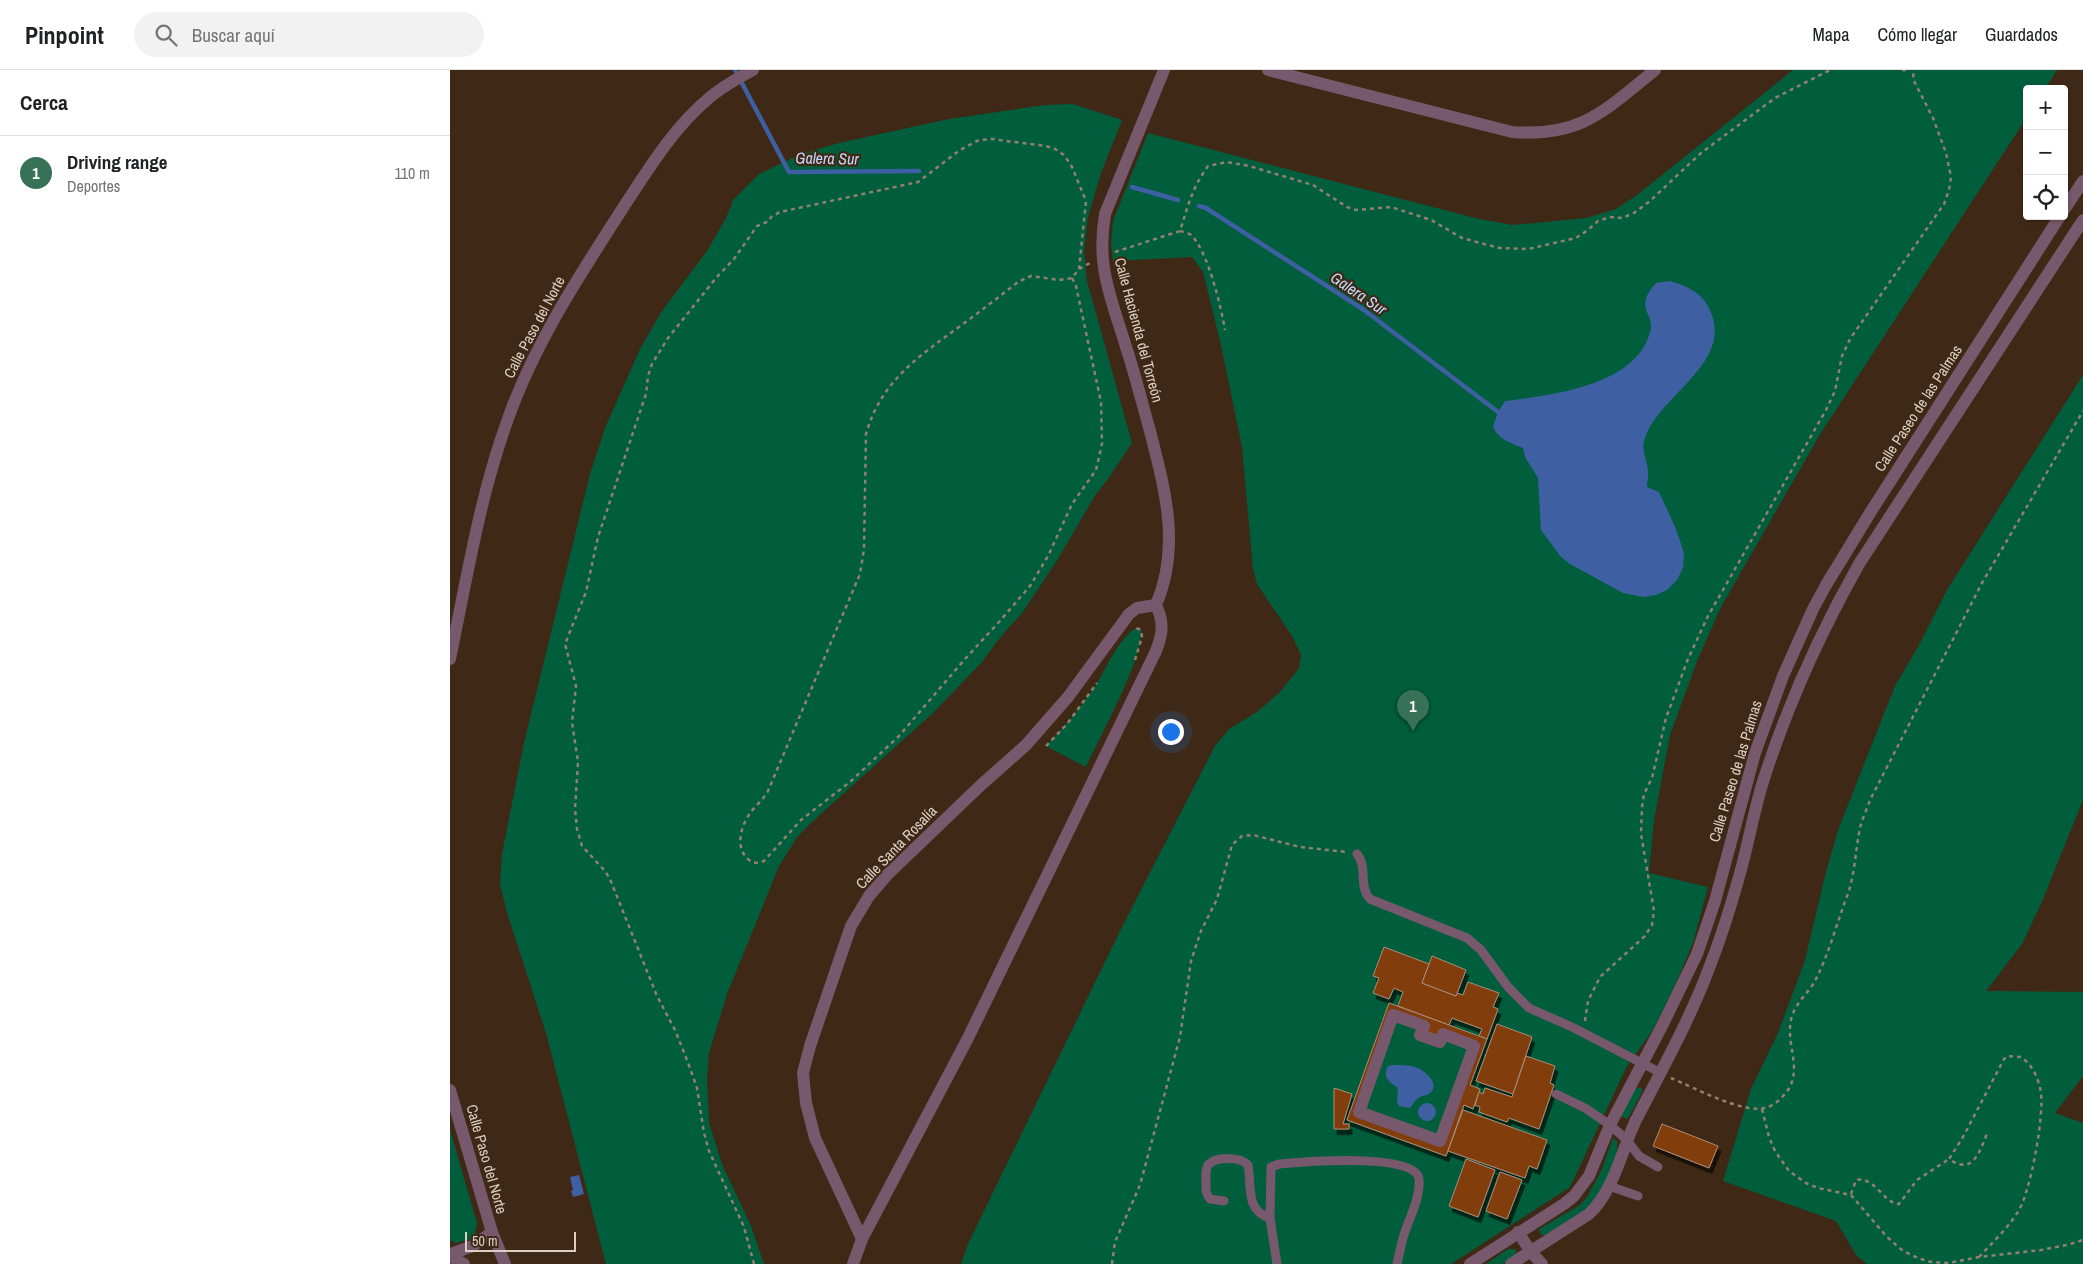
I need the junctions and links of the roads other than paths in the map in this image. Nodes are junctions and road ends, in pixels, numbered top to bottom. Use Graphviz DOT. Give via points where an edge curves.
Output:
graph roads {
  1 [pos="754,70"];
  2 [pos="1164,70"];
  3 [pos="1268,70"];
  4 [pos="1655,70"];
  5 [pos="2083,181"];
  6 [pos="2068,204"];
  7 [pos="2057,220"];
  8 [pos="2083,220"];
  9 [pos="1156,605"];
  10 [pos="450,659"];
  11 [pos="1357,854"];
  12 [pos="1642,1064"];
  13 [pos="1661,1073"];
  14 [pos="450,1090"];
  15 [pos="1556,1094"];
  16 [pos="1359,1112"];
  17 [pos="1610,1125"];
  18 [pos="1626,1139"];
  19 [pos="1658,1167"];
  20 [pos="1610,1186"];
  21 [pos="1638,1196"];
  22 [pos="1224,1201"];
  23 [pos="1270,1218"];
  24 [pos="492,1232"];
  25 [pos="1518,1232"];
  26 [pos="862,1239"];
  27 [pos="1531,1252"];
  28 [pos="450,1255"];
  29 [pos="464,1264"];
  30 [pos="505,1264"];
  31 [pos="853,1264"];
  32 [pos="1277,1264"];
  33 [pos="1397,1264"];
  34 [pos="1470,1264"];
  35 [pos="1511,1264"];
  36 [pos="1542,1264"];
  1 -- 10 [label="street, Calle Paso del Norte" via="710,97 676,131 583,270 546,333 521,384 493,462"];
  2 -- 9 [label="street, Calle Hacienda del Torreón" via="1105,214 1101,238 1104,277 1132,365 1166,494 1168,565 1165,585"];
  3 -- 4 [label="street" via="1512,132 1535,134 1578,126 1613,104"];
  5 -- 6 [label="street"];
  7 -- 12 [label="street, Calle Paseo de las Palmas" via="1842,557 1799,638 1754,753 1715,901 1697,954"];
  8 -- 13 [label="street, Calle Paseo de las Palmas" via="1859,564 1839,600 1786,714 1761,788 1720,938"];
  9 -- 26 [label="street" via="1163,628 1156,651 968,1038"];
  9 -- 26 [label="street, Calle Santa Rosalía" via="1137,608 1129,614 1068,697 1026,745 888,875 869,896 851,926 803,1073 815,1138"];
  11 -- 12 [label="lane" via="1362,863 1364,889 1370,899 1467,938 1481,950 1522,1003 1536,1013"];
  12 -- 13 [label="lane"];
  12 -- 17 [label="street, Calle Paseo de las Palmas"];
  13 -- 18 [label="street, Calle Paseo de las Palmas"];
  14 -- 24 [label="street, Calle Paso del Norte"];
  15 -- 17 [label="lane"];
  16 -- 16 [label="street" via="1440,1141 1474,1046 1443,1034 1440,1042 1420,1035 1424,1026 1393,1015"];
  17 -- 18 [label="lane"];
  17 -- 25 [label="street, Calle Paseo de las Palmas" via="1589,1176 1578,1192"];
  18 -- 19 [label="lane" via="1639,1156"];
  18 -- 20 [label="street, Calle Paseo de las Palmas"];
  20 -- 21 [label="lane"];
  20 -- 27 [label="street, Calle Paseo de las Palmas" via="1589,1214"];
  22 -- 23 [label="lane" via="1210,1199 1206,1192 1208,1166 1219,1160 1245,1161 1254,1207 1258,1213"];
  23 -- 32 [label="lane"];
  23 -- 33 [label="lane" via="1270,1175 1275,1164 1386,1162 1405,1166 1419,1176 1418,1194"];
  24 -- 28 [label="street" via="473,1246"];
  24 -- 30 [label="street, Calle Paso del Norte"];
  25 -- 27 [label="street"];
  25 -- 34 [label="street, Calle Paseo de las Palmas"];
  26 -- 31 [label="street"];
  27 -- 35 [label="street, Calle Paseo de las Palmas"];
  27 -- 36 [label="street"];
  28 -- 29 [label="street"];
}
